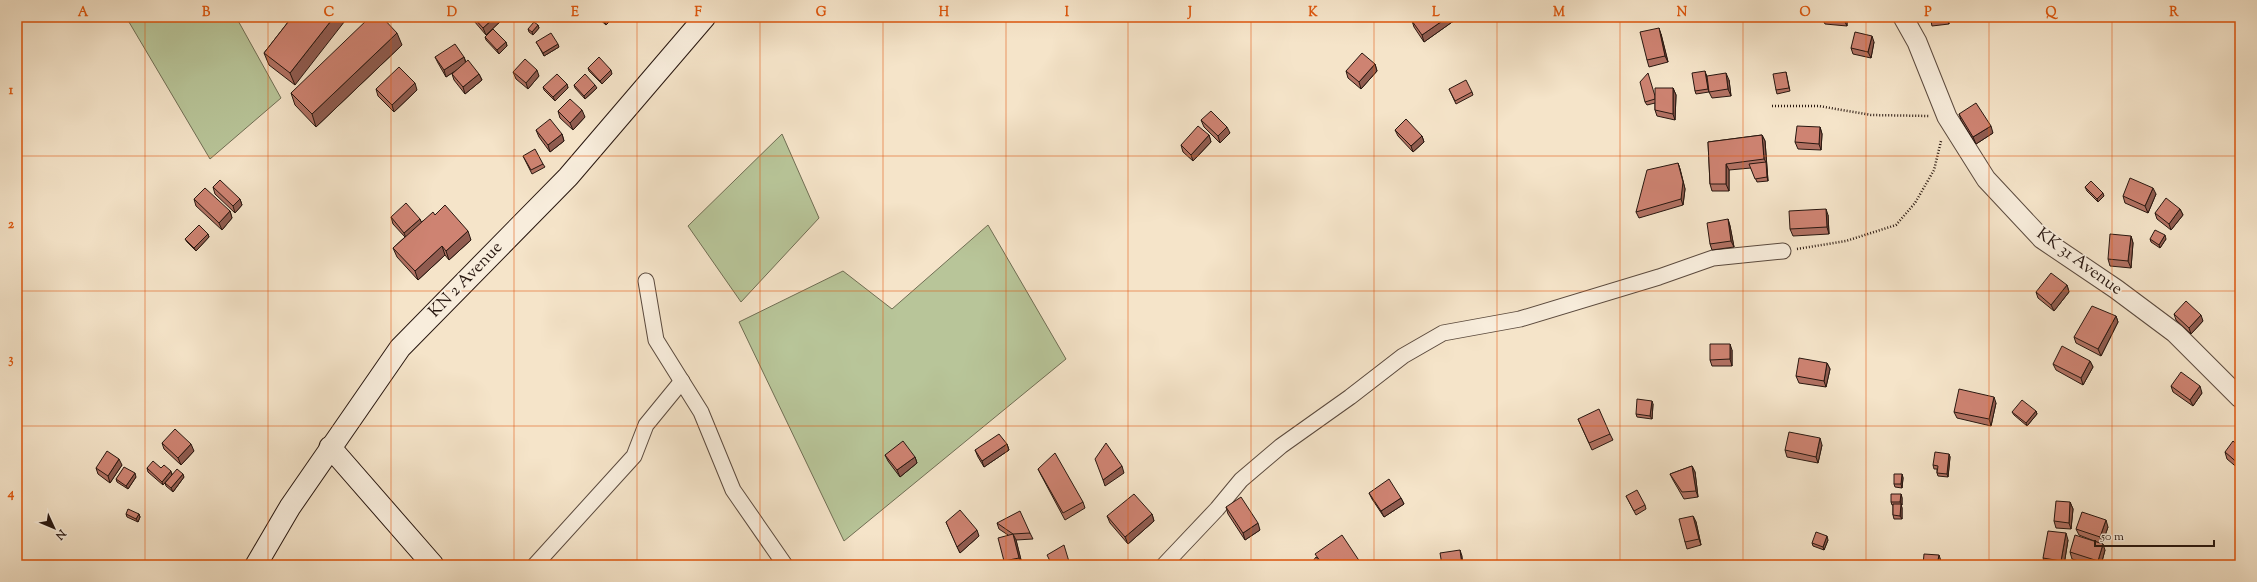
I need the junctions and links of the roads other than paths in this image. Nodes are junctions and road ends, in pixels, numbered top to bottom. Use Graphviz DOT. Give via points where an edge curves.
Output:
graph roads {
  1 [pos="705,17"];
  2 [pos="1904,17"];
  3 [pos="1783,251"];
  4 [pos="646,281"];
  5 [pos="682,382"];
  6 [pos="2240,398"];
  7 [pos="330,447"];
  8 [pos="256,565"];
  9 [pos="434,565"];
  10 [pos="534,565"];
  11 [pos="785,565"];
  12 [pos="1164,565"];
  1 -- 7 [label="main road, KN 2 Avenue" via="568,177 400,348"];
  2 -- 6 [label="street, KK 31 Avenue" via="1917,42 1947,117 1986,179 2042,239 2116,289 2174,333"];
  3 -- 12 [label="street" via="1712,258 1659,277 1520,319 1443,333 1403,356 1281,446 1241,480 1217,510"];
  4 -- 5 [label="street" via="656,340"];
  5 -- 10 [label="street" via="646,425 634,456"];
  5 -- 11 [label="street" via="701,412 733,490"];
  7 -- 8 [label="main road, KN 2 Avenue" via="290,507"];
  7 -- 9 [label="main road"];
}
